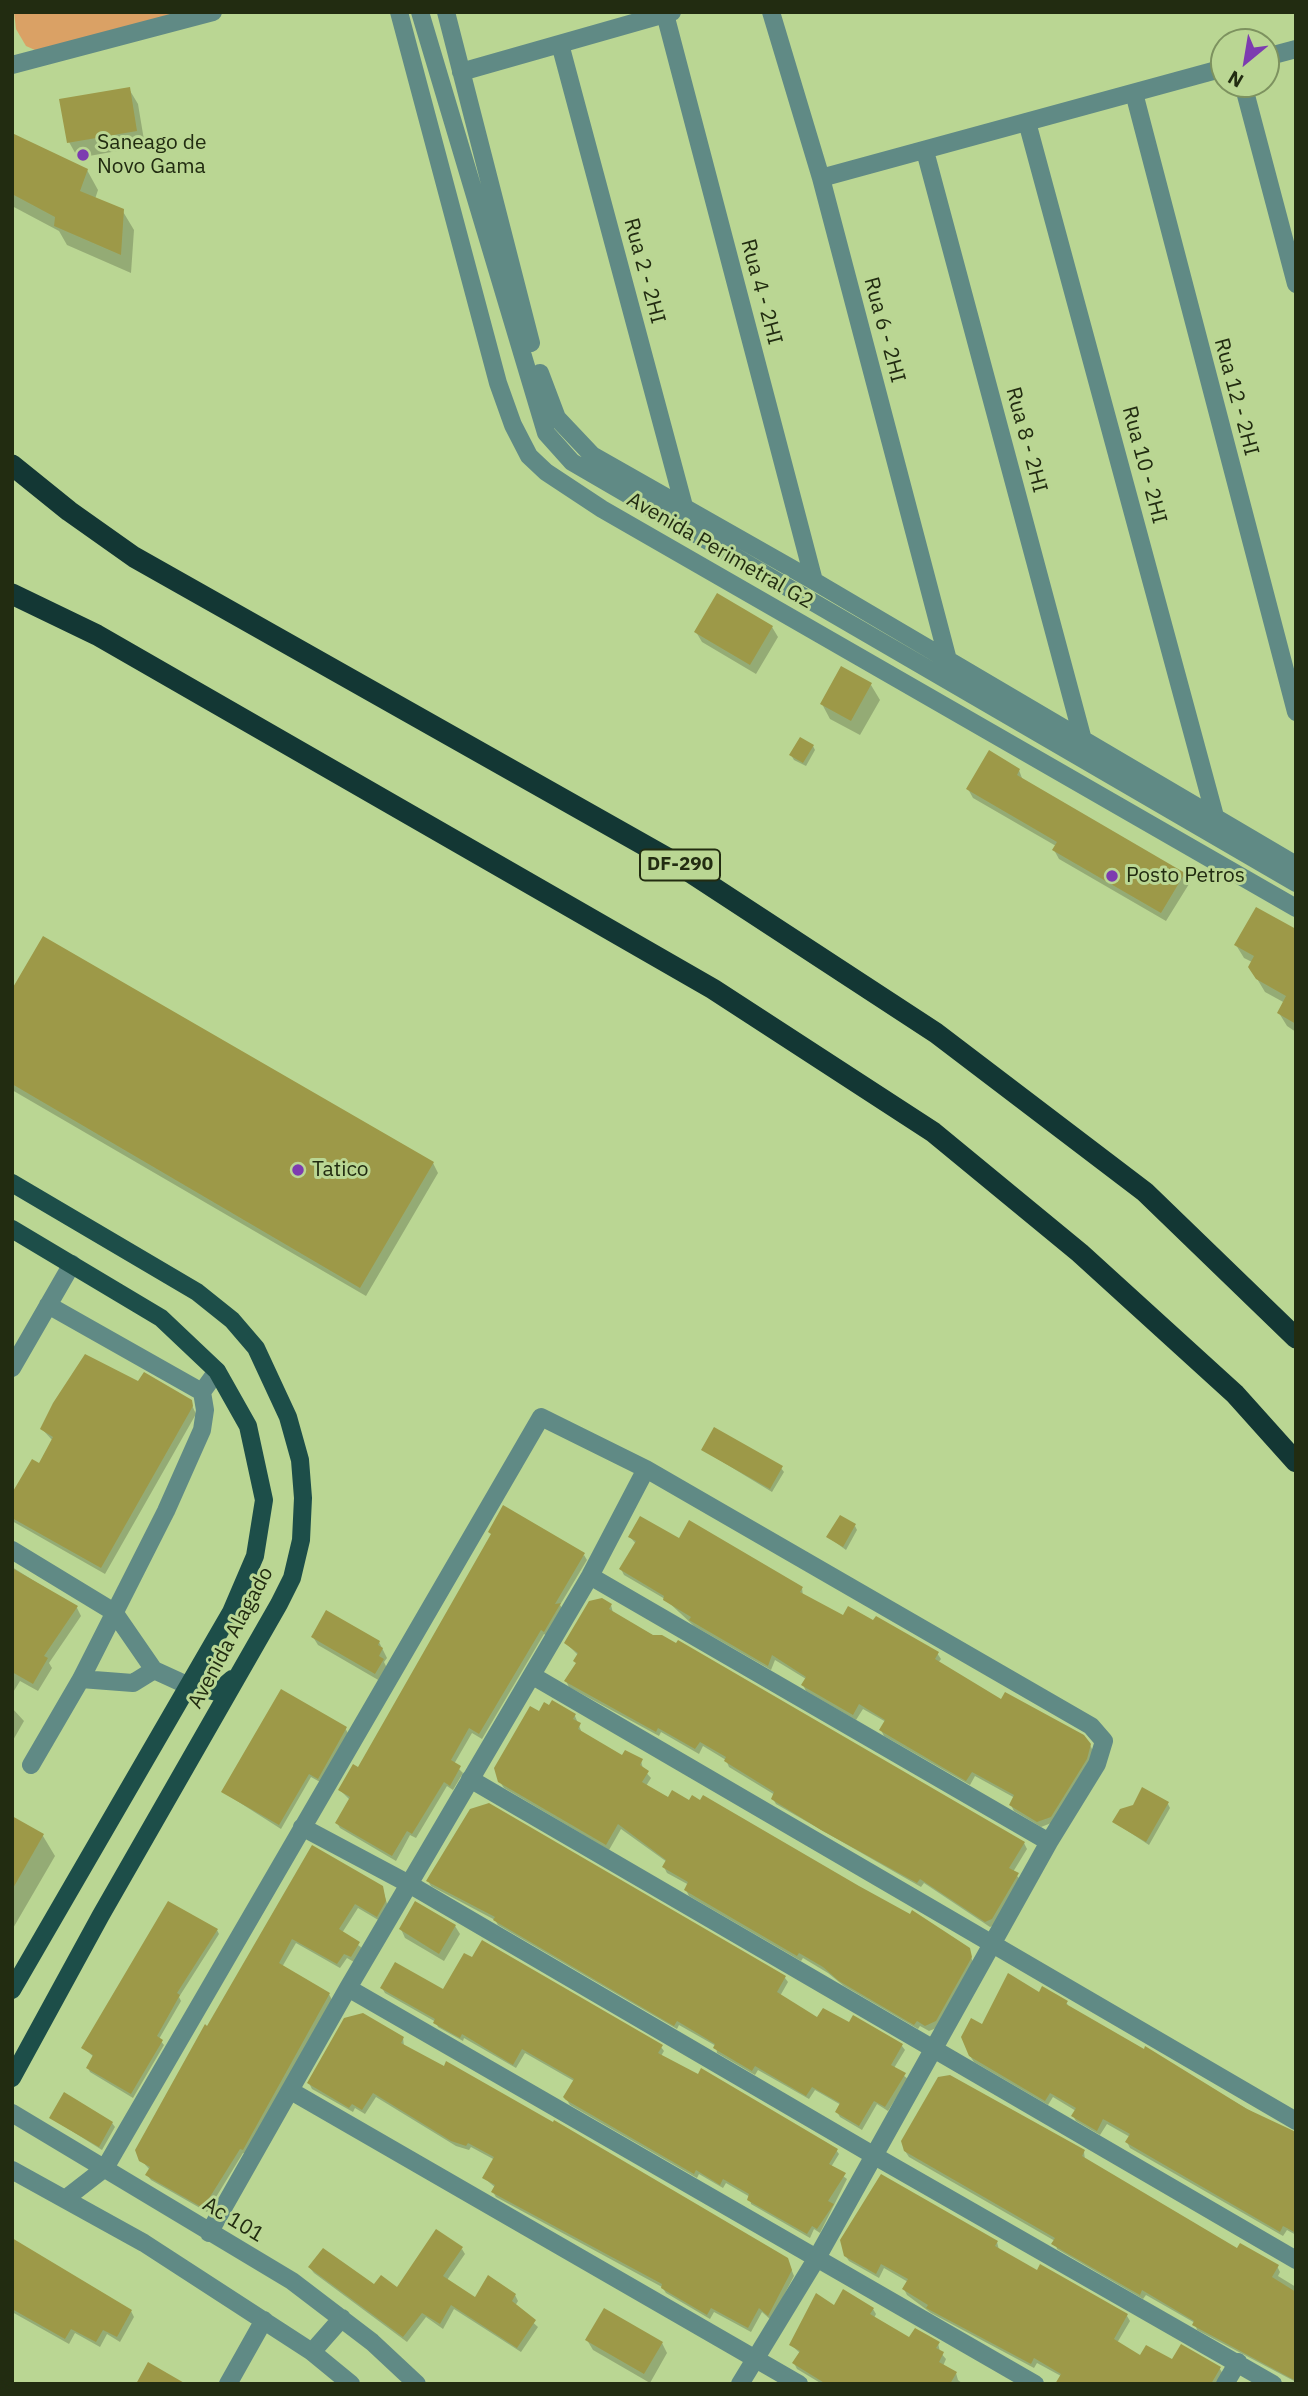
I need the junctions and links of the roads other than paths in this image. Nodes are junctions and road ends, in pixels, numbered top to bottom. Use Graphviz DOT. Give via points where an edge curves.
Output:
graph roads {
  1 [pos="213,12"];
  2 [pos="399,12"];
  3 [pos="420,12"];
  4 [pos="446,12"];
  5 [pos="771,12"];
  6 [pos="669,13"];
  7 [pos="560,44"];
  8 [pos="12,50"];
  9 [pos="34,61"];
  10 [pos="12,65"];
  11 [pos="461,72"];
  12 [pos="1210,72"];
  13 [pos="1134,93"];
  14 [pos="1247,98"];
  15 [pos="1027,121"];
  16 [pos="925,151"];
  17 [pos="821,178"];
  18 [pos="1296,284"];
  19 [pos="12,465"];
  20 [pos="685,510"];
  21 [pos="814,581"];
  22 [pos="12,594"];
  23 [pos="860,620"];
  24 [pos="907,647"];
  25 [pos="844,648"];
  26 [pos="947,660"];
  27 [pos="892,675"];
  28 [pos="1296,712"];
  29 [pos="1083,740"];
  30 [pos="1216,820"];
  31 [pos="1296,865"];
  32 [pos="1296,883"];
  33 [pos="1296,908"];
  34 [pos="12,1183"];
  35 [pos="12,1229"];
  36 [pos="72,1264"];
  37 [pos="48,1305"];
  38 [pos="1296,1338"];
  39 [pos="12,1368"];
  40 [pos="217,1371"];
  41 [pos="202,1392"];
  42 [pos="1296,1462"];
  43 [pos="646,1469"];
  44 [pos="12,1550"];
  45 [pos="590,1576"];
  46 [pos="114,1612"];
  47 [pos="154,1670"];
  48 [pos="243,1670"];
  49 [pos="533,1676"];
  50 [pos="81,1679"];
  51 [pos="187,1690"];
  52 [pos="201,1741"];
  53 [pos="31,1765"];
  54 [pos="470,1779"];
  55 [pos="302,1827"];
  56 [pos="1049,1842"];
  57 [pos="409,1884"];
  58 [pos="993,1942"];
  59 [pos="348,1988"];
  60 [pos="12,1990"];
  61 [pos="934,2049"];
  62 [pos="12,2078"];
  63 [pos="291,2091"];
  64 [pos="12,2113"];
  65 [pos="1296,2121"];
  66 [pos="873,2155"];
  67 [pos="105,2168"];
  68 [pos="12,2170"];
  69 [pos="65,2199"];
  70 [pos="209,2233"];
  71 [pos="818,2256"];
  72 [pos="1296,2260"];
  73 [pos="342,2318"];
  74 [pos="264,2320"];
  75 [pos="312,2351"];
  76 [pos="755,2358"];
  77 [pos="1238,2362"];
  78 [pos="228,2384"];
  79 [pos="351,2384"];
  80 [pos="416,2384"];
  81 [pos="740,2384"];
  82 [pos="799,2384"];
  83 [pos="1035,2384"];
  84 [pos="1226,2384"];
  85 [pos="1273,2384"];
  1 -- 9 [label="street"];
  2 -- 25 [label="street, Avenida Perimetral G2" via="498,383 529,456 602,509"];
  3 -- 23 [label="street" via="546,433 572,462"];
  4 -- 11 [label="street, Avenida Perimetral G2"];
  5 -- 17 [label="street, Rua 6 - 2HI"];
  6 -- 7 [label="street"];
  6 -- 21 [label="street, Rua 4 - 2HI"];
  7 -- 11 [label="street"];
  7 -- 20 [label="street, Rua 2 - 2HI"];
  8 -- 9 [label="street"];
  9 -- 10 [label="street"];
  11 -- 20 [label="street, Avenida Perimetral G2" via="533,349 557,418 592,455"];
  12 -- 13 [label="street"];
  13 -- 15 [label="street"];
  13 -- 28 [label="street, Rua 12 - 2HI"];
  14 -- 18 [label="street"];
  15 -- 16 [label="street"];
  15 -- 30 [label="street, Rua 10 - 2HI"];
  16 -- 17 [label="street"];
  16 -- 29 [label="street, Rua 8 - 2HI"];
  17 -- 26 [label="street, Rua 6 - 2HI"];
  19 -- 38 [label="highway, DF-290" via="134,556 676,863 936,1034 1145,1192"];
  20 -- 21 [label="street, Avenida Perimetral G2"];
  21 -- 23 [label="street, Avenida Perimetral G2"];
  22 -- 42 [label="highway" via="97,635 713,989 933,1132 1080,1253 1235,1394"];
  23 -- 24 [label="street, Avenida Perimetral G2"];
  23 -- 25 [label="street"];
  24 -- 26 [label="street, Avenida Perimetral G2"];
  24 -- 27 [label="street"];
  24 -- 32 [label="street"];
  25 -- 27 [label="street, Avenida Perimetral G2"];
  26 -- 29 [label="street, Avenida Perimetral G2"];
  27 -- 33 [label="street, Avenida Perimetral G2"];
  29 -- 30 [label="street, Avenida Perimetral G2"];
  30 -- 31 [label="street, Avenida Perimetral G2"];
  34 -- 48 [label="main road, Avenida Alagado" via="197,1293 232,1320 270,1372 300,1460 301,1540 292,1578"];
  35 -- 36 [label="main road, Avenida Alagado"];
  36 -- 37 [label="street"];
  36 -- 40 [label="main road, Avenida Alagado" via="161,1318"];
  37 -- 39 [label="street"];
  37 -- 41 [label="street"];
  40 -- 41 [label="street"];
  40 -- 51 [label="main road, Avenida Alagado" via="248,1426 264,1500 247,1580"];
  41 -- 46 [label="street" via="202,1430"];
  43 -- 45 [label="street"];
  43 -- 55 [label="street" via="541,1418"];
  43 -- 56 [label="street" via="1099,1732 1104,1748 1097,1764"];
  44 -- 46 [label="street"];
  45 -- 49 [label="street"];
  45 -- 56 [label="street"];
  46 -- 47 [label="street"];
  46 -- 50 [label="street"];
  47 -- 50 [label="street" via="133,1683"];
  47 -- 51 [label="street"];
  48 -- 51 [label="main road" via="217,1692"];
  48 -- 52 [label="main road, Avenida Alagado"];
  49 -- 54 [label="street"];
  49 -- 58 [label="street"];
  50 -- 53 [label="street"];
  51 -- 52 [label="main road" via="207,1708"];
  51 -- 60 [label="main road, Avenida Alagado"];
  52 -- 62 [label="main road, Avenida Alagado"];
  54 -- 57 [label="street"];
  54 -- 61 [label="street"];
  55 -- 57 [label="street"];
  55 -- 67 [label="street"];
  56 -- 58 [label="street"];
  57 -- 59 [label="street"];
  57 -- 66 [label="street"];
  58 -- 61 [label="street"];
  58 -- 65 [label="street"];
  59 -- 63 [label="street"];
  59 -- 71 [label="street"];
  61 -- 66 [label="street"];
  61 -- 72 [label="street"];
  63 -- 70 [label="street"];
  63 -- 76 [label="street"];
  64 -- 67 [label="street, Ac 101"];
  66 -- 71 [label="street"];
  66 -- 77 [label="street"];
  67 -- 69 [label="street"];
  67 -- 70 [label="street, Ac 101"];
  68 -- 69 [label="street"];
  69 -- 74 [label="street"];
  70 -- 73 [label="street, Ac 101" via="292,2281"];
  71 -- 76 [label="street"];
  71 -- 83 [label="street"];
  73 -- 75 [label="street"];
  73 -- 80 [label="street, Ac 101"];
  74 -- 75 [label="street"];
  74 -- 78 [label="street"];
  75 -- 79 [label="street"];
  76 -- 81 [label="street"];
  76 -- 82 [label="street"];
  77 -- 84 [label="street"];
  77 -- 85 [label="street"];
}
